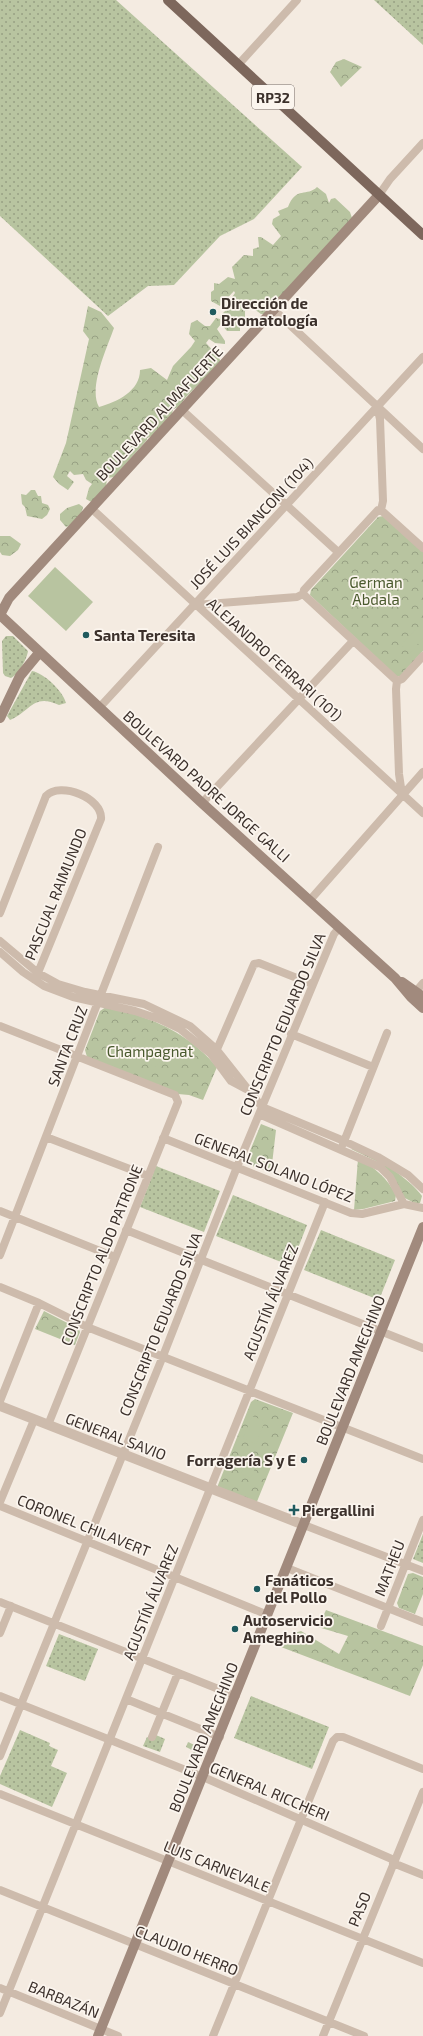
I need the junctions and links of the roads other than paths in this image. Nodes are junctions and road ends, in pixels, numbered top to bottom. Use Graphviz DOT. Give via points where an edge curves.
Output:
graph roads {
  1 [pos="168,0"];
  2 [pos="297,0"];
  3 [pos="238,65"];
  4 [pos="423,143"];
  5 [pos="379,195"];
  6 [pos="423,235"];
  7 [pos="274,310"];
  8 [pos="423,357"];
  9 [pos="377,406"];
  10 [pos="182,410"];
  11 [pos="423,448"];
  12 [pos="286,505"];
  13 [pos="91,508"];
  14 [pos="381,510"];
  15 [pos="423,548"];
  16 [pos="338,552"];
  17 [pos="303,594"];
  18 [pos="195,604"];
  19 [pos="0,615"];
  20 [pos="353,641"];
  21 [pos="39,653"];
  22 [pos="423,656"];
  23 [pos="397,680"];
  24 [pos="298,700"];
  25 [pos="99,708"];
  26 [pos="0,718"];
  27 [pos="423,772"];
  28 [pos="402,794"];
  29 [pos="202,803"];
  30 [pos="423,813"];
  31 [pos="158,847"];
  32 [pos="310,900"];
  33 [pos="0,913"];
  34 [pos="340,927"];
  35 [pos="0,941"];
  36 [pos="0,952"];
  37 [pos="37,976"];
  38 [pos="423,983"];
  39 [pos="312,984"];
  40 [pos="416,995"];
  41 [pos="101,998"];
  42 [pos="423,1008"];
  43 [pos="0,1026"];
  44 [pos="387,1033"];
  45 [pos="291,1034"];
  46 [pos="214,1052"];
  47 [pos="78,1057"];
  48 [pos="373,1067"];
  49 [pos="260,1110"];
  50 [pos="46,1137"];
  51 [pos="164,1138"];
  52 [pos="343,1145"];
  53 [pos="237,1167"];
  54 [pos="148,1176"];
  55 [pos="423,1189"];
  56 [pos="325,1202"];
  57 [pos="404,1204"];
  58 [pos="423,1208"];
  59 [pos="0,1211"];
  60 [pos="15,1217"];
  61 [pos="423,1227"];
  62 [pos="126,1230"];
  63 [pos="421,1238"];
  64 [pos="0,1255"];
  65 [pos="115,1257"];
  66 [pos="200,1260"];
  67 [pos="0,1287"];
  68 [pos="287,1294"];
  69 [pos="39,1303"];
  70 [pos="87,1326"];
  71 [pos="381,1332"];
  72 [pos="423,1348"];
  73 [pos="163,1356"];
  74 [pos="250,1391"];
  75 [pos="0,1401"];
  76 [pos="0,1406"];
  77 [pos="34,1420"];
  78 [pos="48,1425"];
  79 [pos="343,1428"];
  80 [pos="123,1455"];
  81 [pos="423,1459"];
  82 [pos="211,1489"];
  83 [pos="0,1502"];
  84 [pos="0,1506"];
  85 [pos="423,1520"];
  86 [pos="304,1525"];
  87 [pos="88,1542"];
  88 [pos="406,1564"];
  89 [pos="287,1568"];
  90 [pos="423,1571"];
  91 [pos="175,1577"];
  92 [pos="0,1602"];
  93 [pos="11,1606"];
  94 [pos="388,1608"];
  95 [pos="268,1615"];
  96 [pos="423,1622"];
  97 [pos="54,1624"];
  98 [pos="381,1626"];
  99 [pos="0,1633"];
  100 [pos="142,1658"];
  101 [pos="178,1673"];
  102 [pos="0,1696"];
  103 [pos="236,1696"];
  104 [pos="126,1699"];
  105 [pos="21,1705"];
  106 [pos="162,1713"];
  107 [pos="220,1736"];
  108 [pos="152,1737"];
  109 [pos="110,1740"];
  110 [pos="0,1756"];
  111 [pos="423,1769"];
  112 [pos="203,1777"];
  113 [pos="423,1792"];
  114 [pos="0,1794"];
  115 [pos="302,1820"];
  116 [pos="76,1824"];
  117 [pos="169,1861"];
  118 [pos="393,1861"];
  119 [pos="423,1875"];
  120 [pos="0,1890"];
  121 [pos="268,1902"];
  122 [pos="42,1907"];
  123 [pos="362,1939"];
  124 [pos="135,1944"];
  125 [pos="423,1963"];
  126 [pos="234,1984"];
  127 [pos="0,1988"];
  128 [pos="8,1992"];
  129 [pos="0,2013"];
  130 [pos="329,2022"];
  131 [pos="99,2032"];
  132 [pos="118,2036"];
  133 [pos="213,2036"];
  134 [pos="323,2036"];
  135 [pos="364,2036"];
  1 -- 3 [label="main road, RP32"];
  2 -- 3 [label="street"];
  3 -- 5 [label="main road, RP32"];
  4 -- 5 [label="street, BOULEVARD ALMAFUERTE"];
  5 -- 6 [label="main road, RP32"];
  5 -- 7 [label="main road, BOULEVARD ALMAFUERTE"];
  7 -- 9 [label="street"];
  7 -- 10 [label="main road, BOULEVARD ALMAFUERTE"];
  8 -- 9 [label="street, JOSÉ LUIS BIANCONI (104)"];
  9 -- 11 [label="street"];
  9 -- 12 [label="street, JOSÉ LUIS BIANCONI (104)"];
  9 -- 14 [label="street" via="383,501"];
  10 -- 12 [label="street"];
  10 -- 13 [label="main road, BOULEVARD ALMAFUERTE"];
  12 -- 16 [label="street"];
  12 -- 18 [label="street, JOSÉ LUIS BIANCONI (104)"];
  13 -- 18 [label="street, ALEJANDRO FERRARI (101)"];
  13 -- 19 [label="main road, BOULEVARD ALMAFUERTE" via="9,598"];
  14 -- 15 [label="street"];
  14 -- 16 [label="street" via="378,510"];
  16 -- 17 [label="street"];
  17 -- 18 [label="street" via="297,597"];
  17 -- 20 [label="street"];
  18 -- 24 [label="street, ALEJANDRO FERRARI (101)"];
  18 -- 25 [label="street, JOSÉ LUIS BIANCONI (104)"];
  19 -- 21 [label="main road, BOULEVARD PADRE JORGE GALLI"];
  20 -- 23 [label="street"];
  20 -- 24 [label="street"];
  21 -- 25 [label="main road, BOULEVARD PADRE JORGE GALLI"];
  21 -- 26 [label="main road" via="20,676"];
  22 -- 23 [label="street" via="402,679"];
  23 -- 28 [label="street"];
  24 -- 28 [label="street, ALEJANDRO FERRARI (101)"];
  24 -- 29 [label="street"];
  25 -- 29 [label="main road, BOULEVARD PADRE JORGE GALLI"];
  27 -- 28 [label="street"];
  28 -- 30 [label="street, ALEJANDRO FERRARI (101)"];
  28 -- 32 [label="street"];
  29 -- 32 [label="main road, BOULEVARD PADRE JORGE GALLI"];
  31 -- 41 [label="street, SANTA CRUZ"];
  32 -- 34 [label="main road, BOULEVARD PADRE JORGE GALLI"];
  33 -- 37 [label="street, PASCUAL RAIMUNDO" via="46,796 57,791 80,795 100,809 101,819"];
  34 -- 39 [label="street, CONSCRIPTO EDUARDO SILVA" via="334,934"];
  34 -- 40 [label="main road, BOULEVARD PADRE JORGE GALLI"];
  35 -- 37 [label="street"];
  36 -- 37 [label="street"];
  37 -- 41 [label="street"];
  38 -- 40 [label="street"];
  39 -- 45 [label="street, CONSCRIPTO EDUARDO SILVA"];
  39 -- 46 [label="street" via="259,962 254,964"];
  40 -- 42 [label="main road, BOULEVARD PADRE JORGE GALLI"];
  41 -- 46 [label="street" via="144,1004 169,1015 190,1026"];
  41 -- 47 [label="street, SANTA CRUZ"];
  43 -- 47 [label="street"];
  44 -- 48 [label="street"];
  45 -- 48 [label="street"];
  45 -- 49 [label="street, CONSCRIPTO EDUARDO SILVA"];
  46 -- 49 [label="street" via="249,1090"];
  47 -- 50 [label="street, SANTA CRUZ"];
  47 -- 51 [label="street, CONSCRIPTO ALDO PATRONE" via="174,1096 178,1102"];
  48 -- 52 [label="street"];
  49 -- 52 [label="street"];
  49 -- 53 [label="street, CONSCRIPTO EDUARDO SILVA"];
  50 -- 54 [label="street"];
  50 -- 60 [label="street, SANTA CRUZ"];
  51 -- 53 [label="street, GENERAL SOLANO LÓPEZ"];
  51 -- 54 [label="street, CONSCRIPTO ALDO PATRONE"];
  52 -- 55 [label="street" via="399,1169"];
  52 -- 57 [label="street" via="385,1171"];
  53 -- 56 [label="street, GENERAL SOLANO LÓPEZ"];
  53 -- 66 [label="street, CONSCRIPTO EDUARDO SILVA"];
  54 -- 62 [label="street, CONSCRIPTO ALDO PATRONE"];
  56 -- 57 [label="street, GENERAL SOLANO LÓPEZ" via="351,1213 362,1214"];
  56 -- 68 [label="street, AGUSTÍN ÁLVAREZ"];
  57 -- 58 [label="street, GENERAL SOLANO LÓPEZ"];
  59 -- 60 [label="street"];
  60 -- 64 [label="street, SANTA CRUZ"];
  60 -- 65 [label="street"];
  61 -- 63 [label="main road, BOULEVARD AMEGHINO"];
  62 -- 65 [label="street, CONSCRIPTO ALDO PATRONE"];
  62 -- 66 [label="street"];
  63 -- 71 [label="main road, BOULEVARD AMEGHINO"];
  65 -- 70 [label="street, CONSCRIPTO ALDO PATRONE"];
  66 -- 68 [label="street"];
  66 -- 73 [label="street, CONSCRIPTO EDUARDO SILVA"];
  67 -- 69 [label="street"];
  68 -- 71 [label="street"];
  68 -- 74 [label="street, AGUSTÍN ÁLVAREZ"];
  69 -- 70 [label="street"];
  69 -- 75 [label="street"];
  70 -- 73 [label="street"];
  70 -- 78 [label="street, CONSCRIPTO ALDO PATRONE"];
  71 -- 72 [label="street"];
  71 -- 79 [label="main road, BOULEVARD AMEGHINO"];
  73 -- 74 [label="street"];
  73 -- 80 [label="street, CONSCRIPTO EDUARDO SILVA"];
  74 -- 79 [label="street"];
  74 -- 82 [label="street, AGUSTÍN ÁLVAREZ"];
  76 -- 77 [label="street, GENERAL SAVIO"];
  77 -- 78 [label="street, GENERAL SAVIO"];
  77 -- 83 [label="street"];
  78 -- 80 [label="street, GENERAL SAVIO"];
  79 -- 81 [label="street"];
  79 -- 86 [label="main road, BOULEVARD AMEGHINO"];
  80 -- 82 [label="street, GENERAL SAVIO"];
  80 -- 87 [label="street, CONSCRIPTO EDUARDO SILVA"];
  82 -- 86 [label="street, GENERAL SAVIO"];
  82 -- 91 [label="street, AGUSTÍN ÁLVAREZ"];
  84 -- 87 [label="street, CORONEL CHILAVERT"];
  85 -- 88 [label="street, MATHEU"];
  86 -- 88 [label="street, GENERAL SAVIO"];
  86 -- 89 [label="main road, BOULEVARD AMEGHINO"];
  87 -- 91 [label="street, CORONEL CHILAVERT"];
  87 -- 97 [label="street, CONSCRIPTO EDUARDO SILVA"];
  88 -- 90 [label="street, GENERAL SAVIO"];
  88 -- 94 [label="street, MATHEU"];
  89 -- 94 [label="street"];
  89 -- 95 [label="main road, BOULEVARD AMEGHINO"];
  91 -- 95 [label="street, CORONEL CHILAVERT"];
  91 -- 100 [label="street, AGUSTÍN ÁLVAREZ"];
  92 -- 93 [label="street"];
  93 -- 97 [label="street"];
  93 -- 99 [label="street"];
  94 -- 96 [label="street"];
  94 -- 98 [label="street, MATHEU"];
  95 -- 103 [label="main road, BOULEVARD AMEGHINO"];
  97 -- 100 [label="street"];
  97 -- 105 [label="street, CONSCRIPTO EDUARDO SILVA"];
  100 -- 101 [label="street"];
  100 -- 104 [label="street, AGUSTÍN ÁLVAREZ"];
  101 -- 103 [label="street"];
  101 -- 106 [label="street"];
  102 -- 105 [label="street, GENERAL RICCHERI"];
  103 -- 107 [label="main road, BOULEVARD AMEGHINO"];
  104 -- 106 [label="street"];
  104 -- 109 [label="street, AGUSTÍN ÁLVAREZ"];
  105 -- 109 [label="street, GENERAL RICCHERI"];
  105 -- 110 [label="street, CONSCRIPTO EDUARDO SILVA"];
  106 -- 107 [label="street"];
  106 -- 108 [label="street"];
  107 -- 112 [label="main road, BOULEVARD AMEGHINO"];
  109 -- 112 [label="street, GENERAL RICCHERI"];
  109 -- 116 [label="street, AGUSTÍN ÁLVAREZ"];
  111 -- 115 [label="street" via="343,1737 337,1737 332,1741"];
  112 -- 115 [label="street, GENERAL RICCHERI"];
  112 -- 117 [label="main road, BOULEVARD AMEGHINO"];
  113 -- 118 [label="street, PASO"];
  114 -- 116 [label="street, LUIS CARNEVALE"];
  115 -- 118 [label="street, GENERAL RICCHERI"];
  115 -- 121 [label="street"];
  116 -- 117 [label="street, LUIS CARNEVALE"];
  116 -- 122 [label="street, AGUSTÍN ÁLVAREZ"];
  117 -- 121 [label="street, LUIS CARNEVALE"];
  117 -- 124 [label="main road, BOULEVARD AMEGHINO"];
  118 -- 119 [label="street, GENERAL RICCHERI"];
  118 -- 123 [label="street, PASO"];
  120 -- 122 [label="street, CLAUDIO HERRO"];
  121 -- 123 [label="street, LUIS CARNEVALE"];
  121 -- 126 [label="street"];
  122 -- 124 [label="street, CLAUDIO HERRO"];
  122 -- 128 [label="street, AGUSTÍN ÁLVAREZ"];
  123 -- 125 [label="street, LUIS CARNEVALE"];
  123 -- 130 [label="street, PASO"];
  124 -- 126 [label="street, CLAUDIO HERRO"];
  124 -- 131 [label="main road, BOULEVARD AMEGHINO"];
  126 -- 130 [label="street, CLAUDIO HERRO"];
  126 -- 133 [label="street"];
  127 -- 128 [label="street, BARBAZÁN"];
  128 -- 129 [label="street, AGUSTÍN ÁLVAREZ"];
  128 -- 131 [label="street, BARBAZÁN"];
  130 -- 134 [label="street, PASO"];
  130 -- 135 [label="street, CLAUDIO HERRO"];
  131 -- 132 [label="street, BARBAZÁN"];
}
